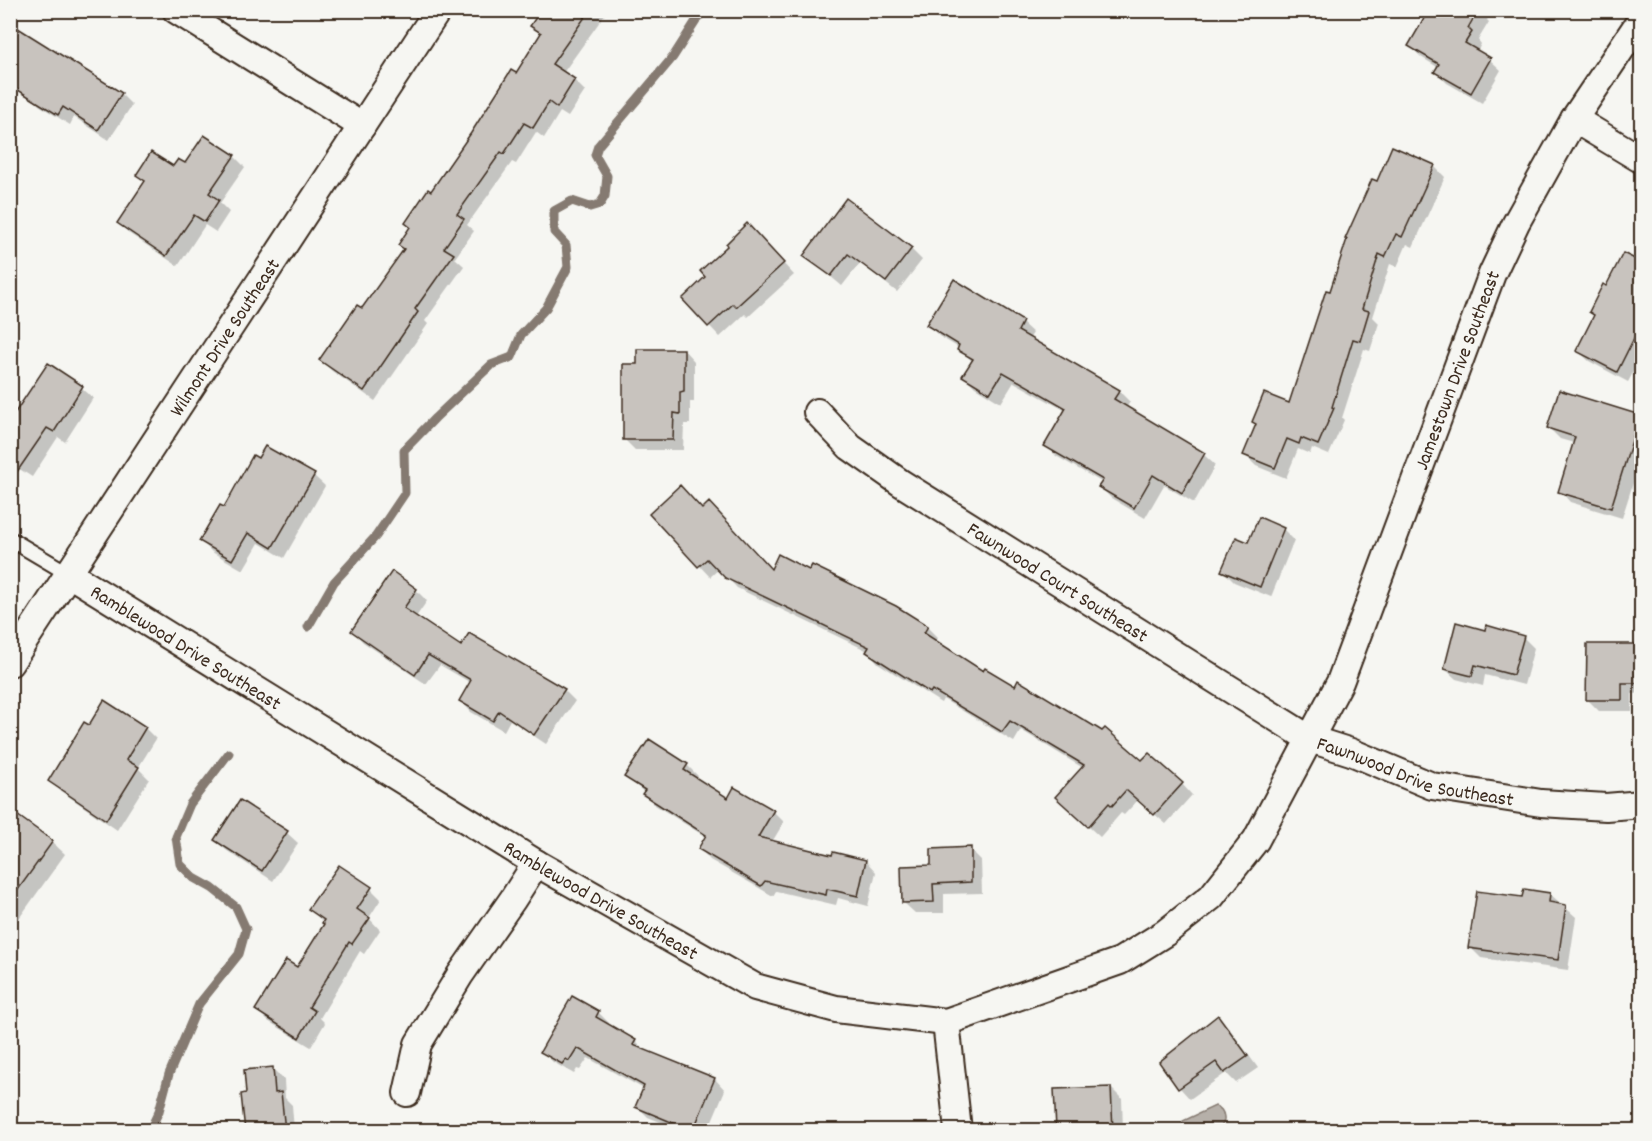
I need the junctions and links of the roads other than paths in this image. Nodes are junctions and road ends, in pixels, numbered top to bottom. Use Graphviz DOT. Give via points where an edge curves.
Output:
graph roads {
  1 [pos="176,10"];
  2 [pos="438,10"];
  3 [pos="1641,18"];
  4 [pos="1574,119"];
  5 [pos="362,126"];
  6 [pos="1641,160"];
  7 [pos="817,412"];
  8 [pos="10,539"];
  9 [pos="69,573"];
  10 [pos="10,663"];
  11 [pos="1310,739"];
  12 [pos="1641,804"];
  13 [pos="536,863"];
  14 [pos="1178,923"];
  15 [pos="946,1022"];
  16 [pos="407,1093"];
  17 [pos="958,1131"];
  1 -- 5 [label="street"];
  2 -- 5 [label="street, Wilmont Drive Southeast"];
  3 -- 4 [label="street, Jamestown Drive Southeast"];
  4 -- 6 [label="street"];
  4 -- 11 [label="street, Jamestown Drive Southeast" via="1492,274 1340,682"];
  5 -- 9 [label="street, Wilmont Drive Southeast"];
  7 -- 11 [label="street, Fawnwood Court Southeast" via="850,447 901,483"];
  8 -- 9 [label="lane"];
  9 -- 10 [label="street, Wilmont Drive Southeast"];
  9 -- 13 [label="street, Ramblewood Drive Southeast"];
  11 -- 12 [label="street, Fawnwood Drive Southeast" via="1432,786 1541,803 1606,807"];
  11 -- 14 [label="street, Fawnwood Drive Southeast" via="1256,840 1211,897"];
  13 -- 15 [label="street, Ramblewood Drive Southeast" via="755,987 836,1009"];
  13 -- 16 [label="street" via="418,1044"];
  14 -- 15 [label="street, Ramblewood Drive Southeast" via="1120,961"];
  15 -- 17 [label="street"];
}
